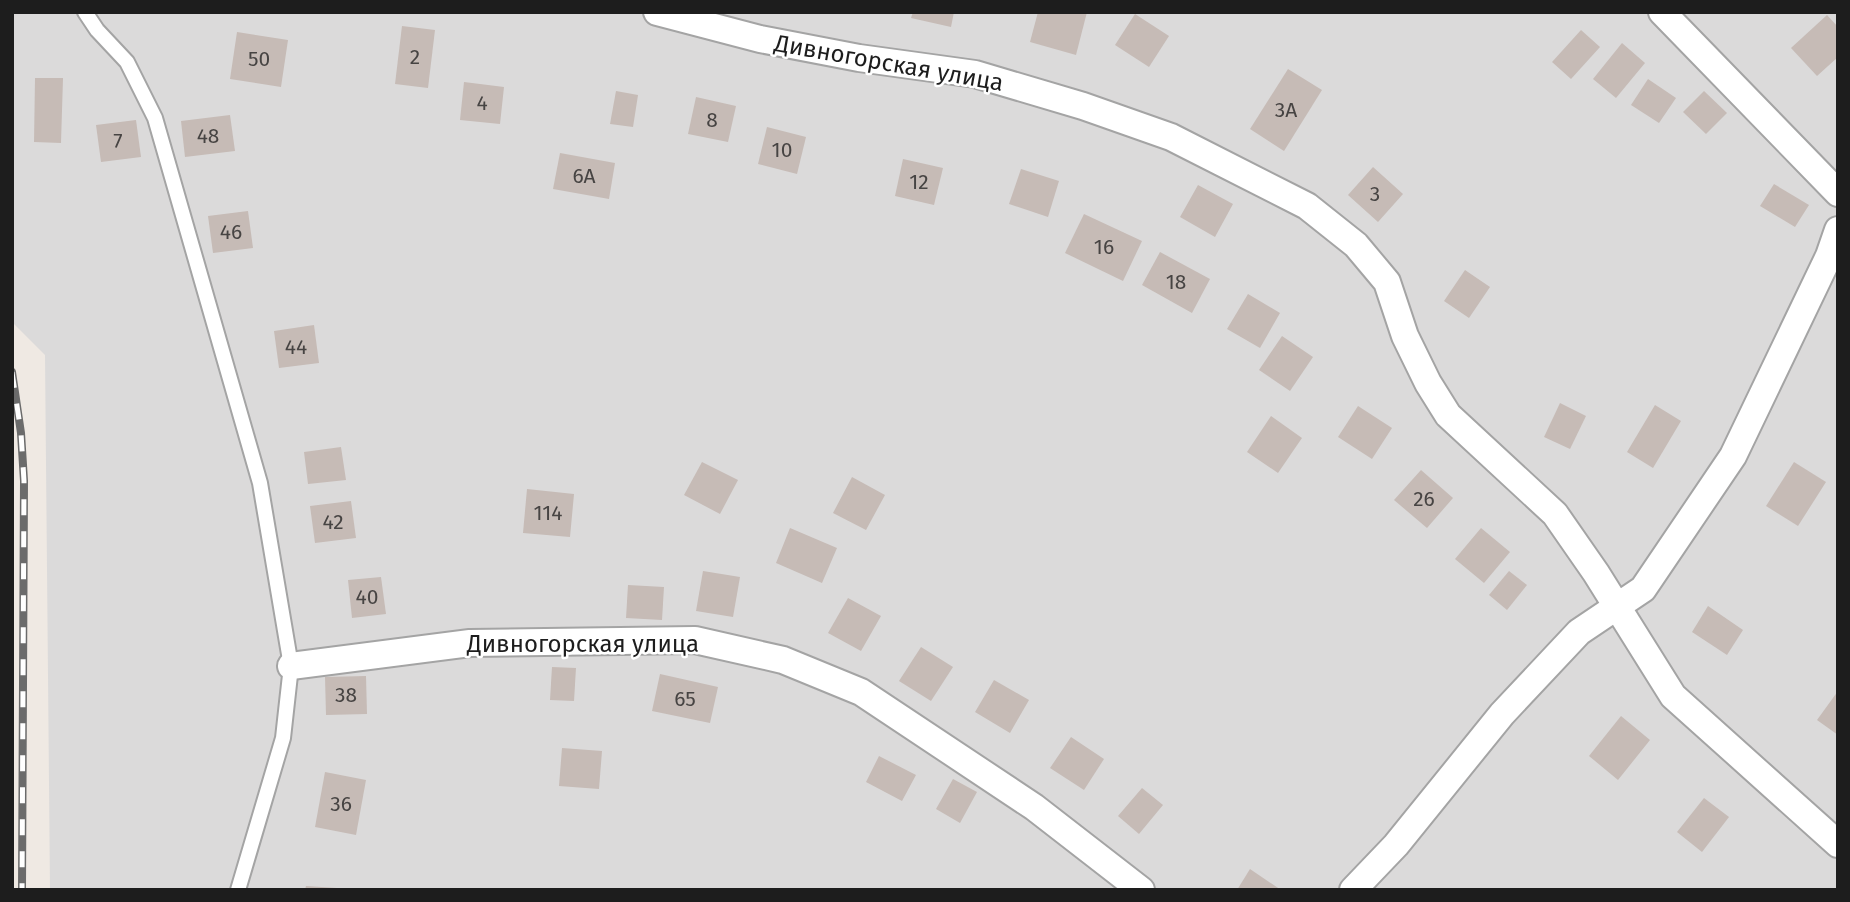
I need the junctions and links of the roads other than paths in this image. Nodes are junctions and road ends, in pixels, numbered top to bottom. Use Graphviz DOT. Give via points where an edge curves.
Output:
graph roads {
  1 [pos="85,12"];
  2 [pos="657,12"];
  3 [pos="1662,12"];
  4 [pos="1838,192"];
  5 [pos="1838,230"];
  6 [pos="1616,608"];
  7 [pos="290,666"];
  8 [pos="1838,844"];
  9 [pos="238,890"];
  10 [pos="1141,890"];
  11 [pos="1353,890"];
  1 -- 7 [label="lane" via="127,62 155,118 260,483"];
  2 -- 6 [label="street, Дивногорская улица" via="760,39 975,74 1083,106 1171,137 1307,206 1356,245 1387,282 1405,336 1448,415 1555,514"];
  3 -- 4 [label="street"];
  5 -- 6 [label="street" via="1733,456 1643,589"];
  6 -- 8 [label="street, Дивногорская улица" via="1673,696"];
  6 -- 11 [label="street" via="1570,641"];
  7 -- 9 [label="lane" via="283,738"];
  7 -- 10 [label="street, Дивногорская улица" via="483,643 695,640 783,660 861,692 1034,807"];
}
